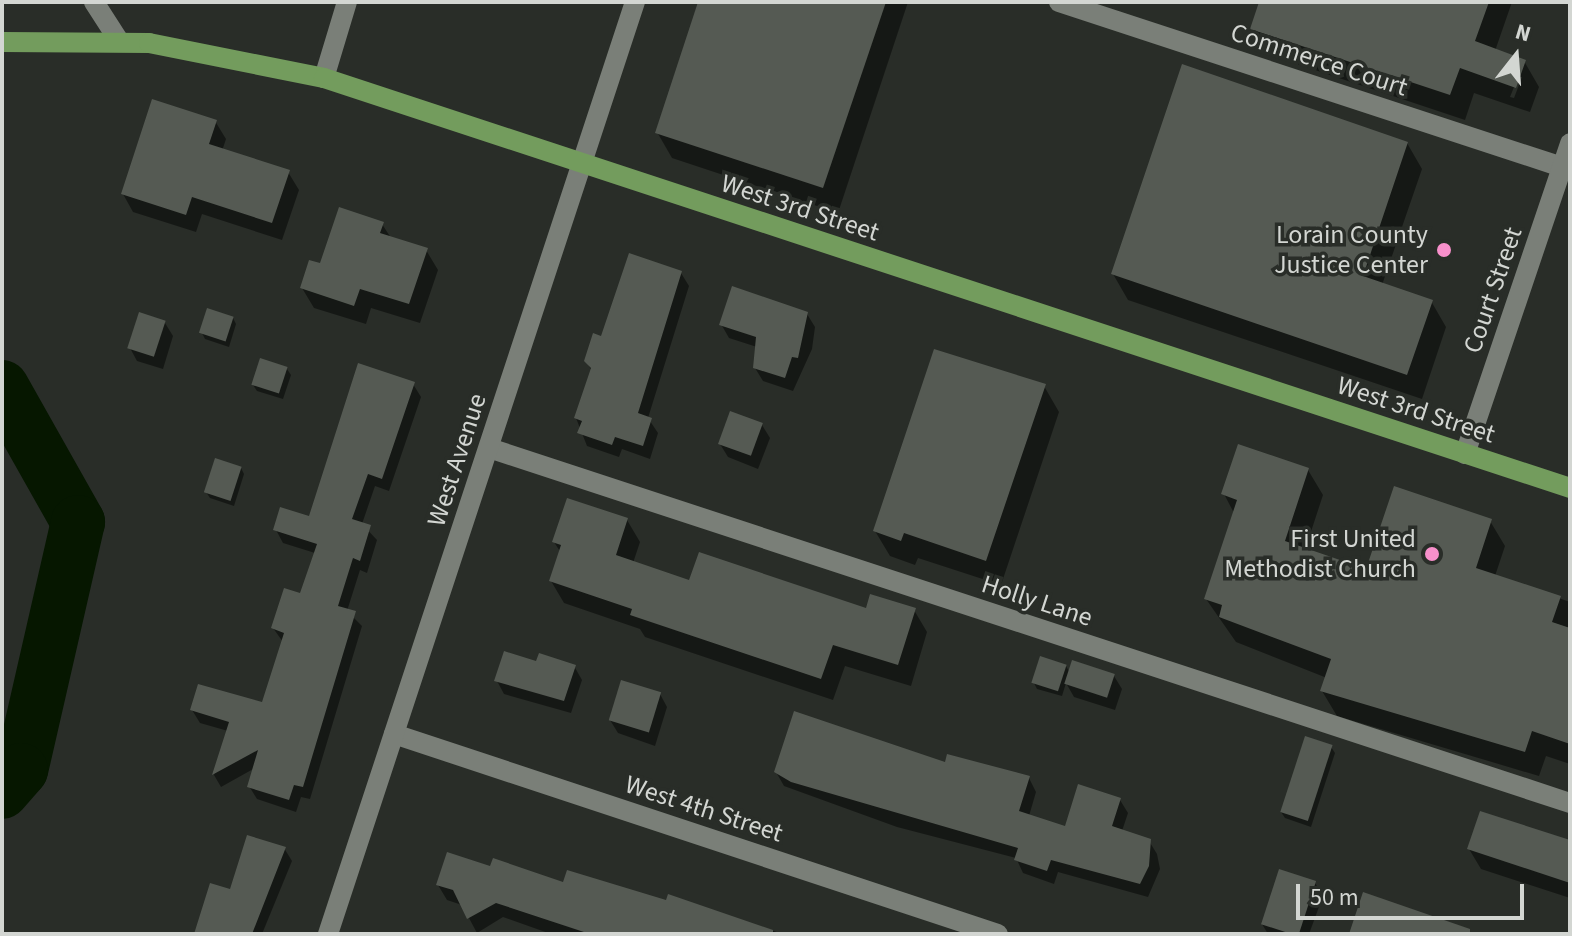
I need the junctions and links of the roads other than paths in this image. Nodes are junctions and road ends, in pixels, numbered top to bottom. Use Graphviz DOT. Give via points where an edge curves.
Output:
graph roads {
  1 [pos="94,2"];
  2 [pos="347,2"];
  3 [pos="635,2"];
  4 [pos="1059,2"];
  5 [pos="119,41"];
  6 [pos="2,42"];
  7 [pos="324,78"];
  8 [pos="1570,143"];
  9 [pos="582,164"];
  10 [pos="1562,167"];
  11 [pos="489,448"];
  12 [pos="1465,454"];
  13 [pos="1570,488"];
  14 [pos="394,734"];
  15 [pos="1570,803"];
  16 [pos="328,934"];
  17 [pos="998,934"];
  1 -- 5 [label="street"];
  2 -- 7 [label="street"];
  3 -- 9 [label="street, West Avenue"];
  4 -- 10 [label="street, Commerce Court"];
  5 -- 6 [label="main road, West 3rd Street"];
  5 -- 7 [label="main road, West 3rd Street" via="241,57"];
  7 -- 9 [label="main road, West 3rd Street"];
  8 -- 10 [label="street, Court Street"];
  9 -- 11 [label="street, West Avenue"];
  9 -- 12 [label="main road, West 3rd Street"];
  10 -- 12 [label="street, Court Street"];
  11 -- 14 [label="street, West Avenue"];
  11 -- 15 [label="street, Holly Lane"];
  12 -- 13 [label="main road, West 3rd Street"];
  14 -- 16 [label="street, West Avenue"];
  14 -- 17 [label="street, West 4th Street"];
}
